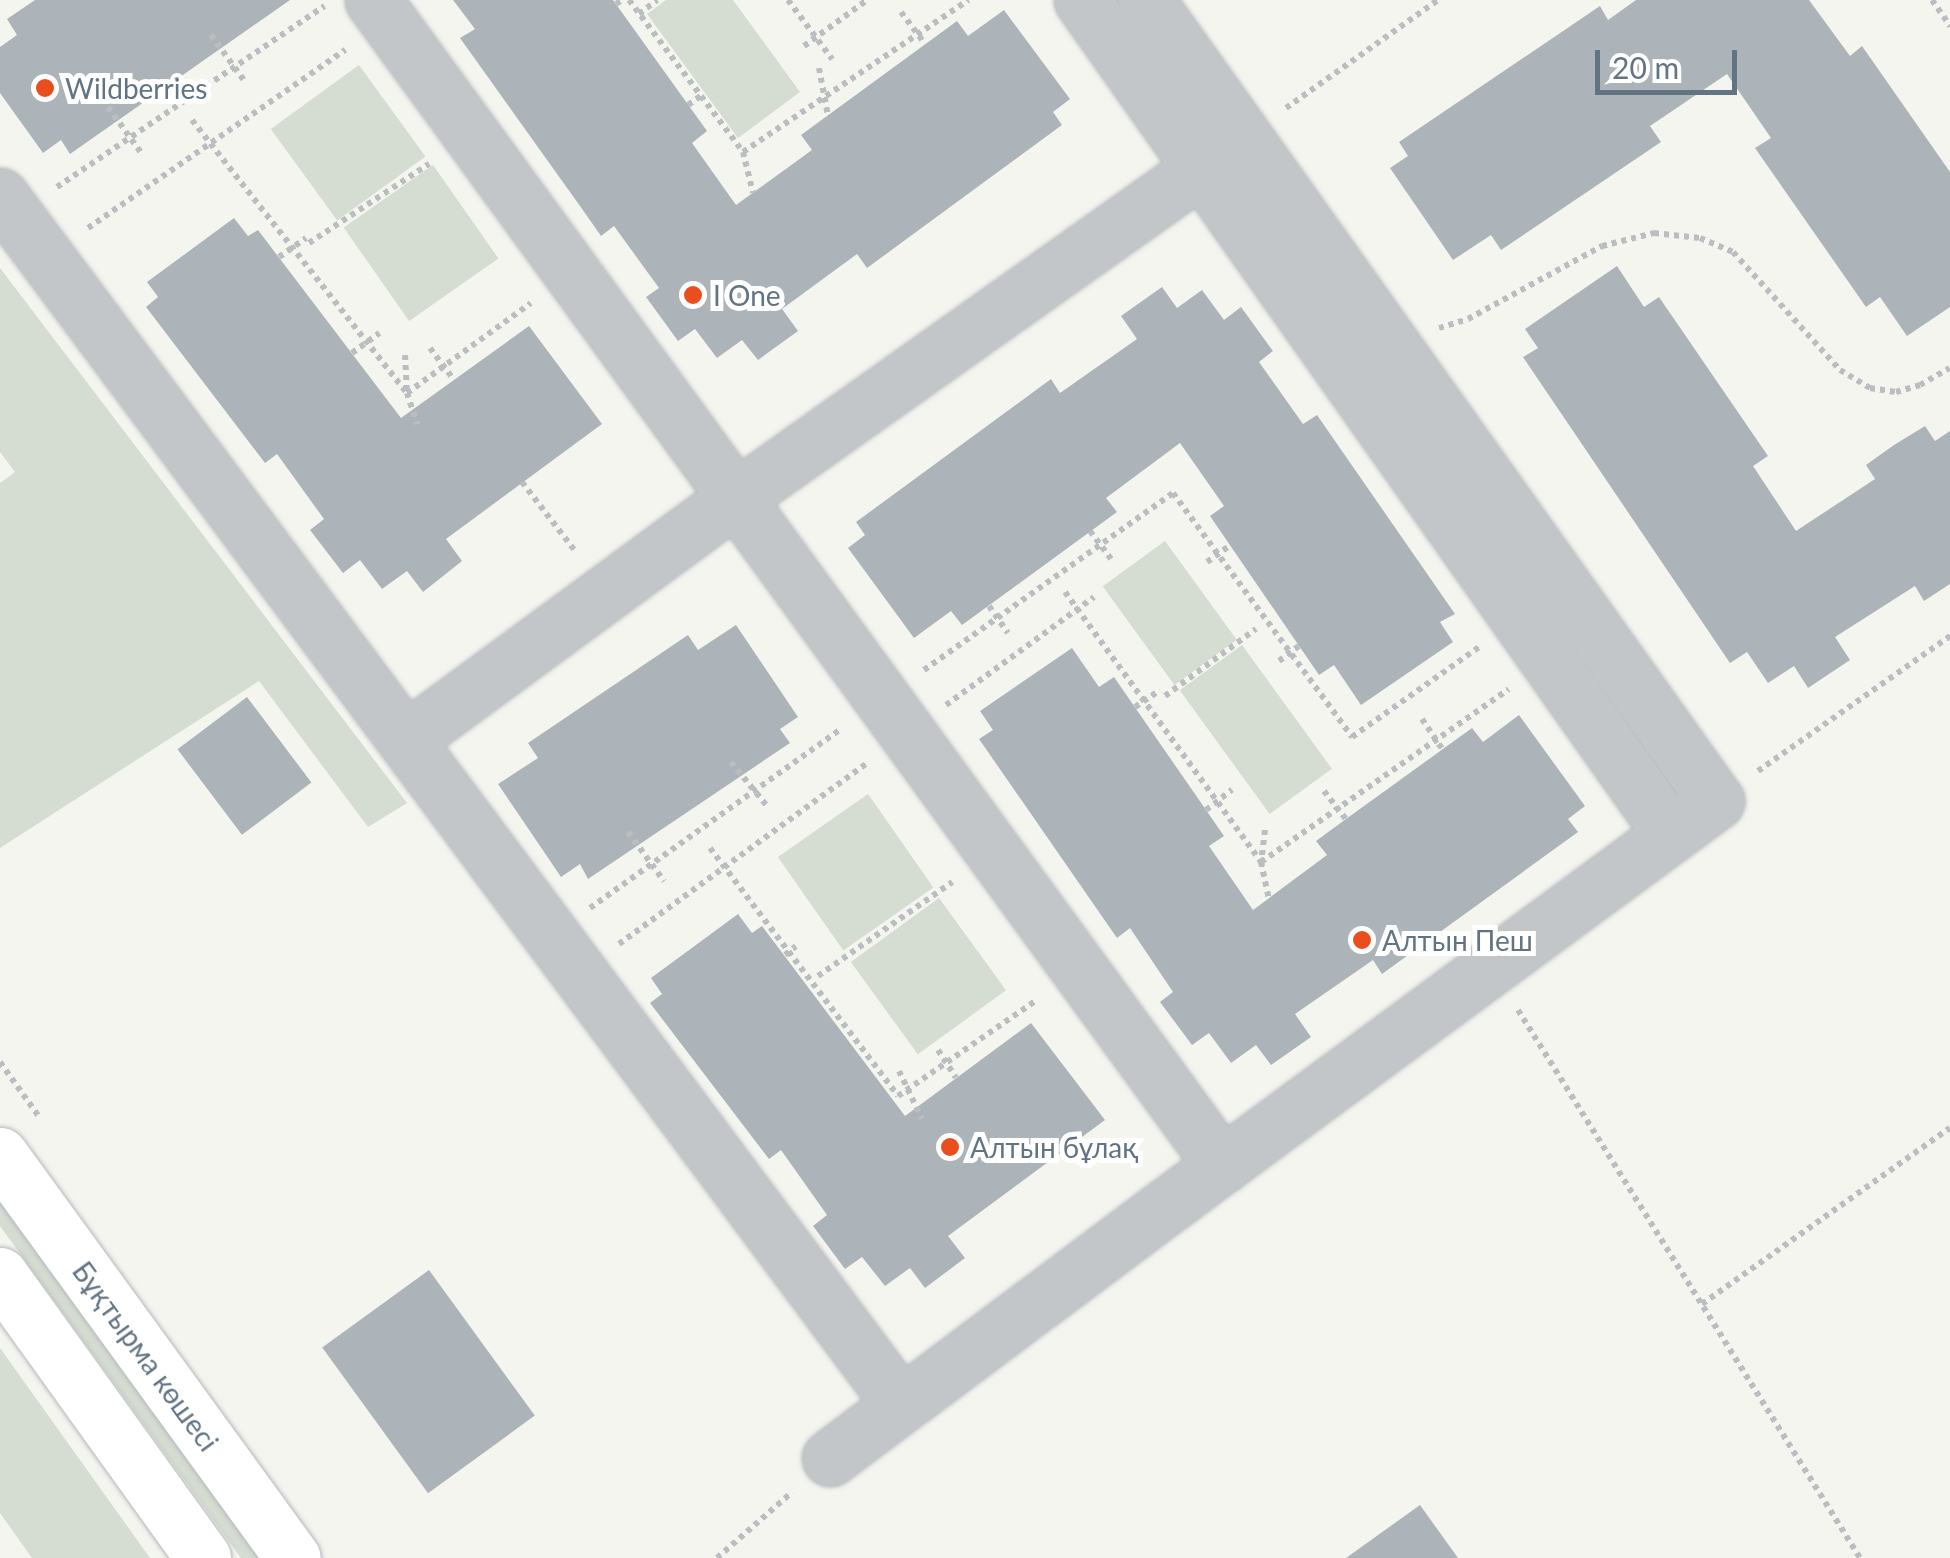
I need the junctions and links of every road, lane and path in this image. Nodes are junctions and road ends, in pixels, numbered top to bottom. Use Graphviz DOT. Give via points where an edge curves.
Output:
graph roads {
  1 [pos="334,0"];
  2 [pos="657,0"];
  3 [pos="788,0"];
  4 [pos="867,0"];
  5 [pos="968,0"];
  6 [pos="1082,0"];
  7 [pos="1146,0"];
  8 [pos="1438,0"];
  9 [pos="1932,0"];
  10 [pos="622,1"];
  11 [pos="380,10"];
  12 [pos="901,12"];
  13 [pos="639,14"];
  14 [pos="1950,26"];
  15 [pos="918,34"];
  16 [pos="210,36"];
  17 [pos="816,37"];
  18 [pos="926,44"];
  19 [pos="804,46"];
  20 [pos="832,59"];
  21 [pos="234,67"];
  22 [pos="820,68"];
  23 [pos="246,84"];
  24 [pos="701,96"];
  25 [pos="824,97"];
  26 [pos="688,105"];
  27 [pos="108,107"];
  28 [pos="828,116"];
  29 [pos="192,120"];
  30 [pos="472,136"];
  31 [pos="131,138"];
  32 [pos="210,143"];
  33 [pos="743,152"];
  34 [pos="1224,153"];
  35 [pos="142,154"];
  36 [pos="753,193"];
  37 [pos="20,223"];
  38 [pos="292,248"];
  39 [pos="279,257"];
  40 [pos="573,273"];
  41 [pos="380,333"];
  42 [pos="366,343"];
  43 [pos="430,348"];
  44 [pos="352,353"];
  45 [pos="405,355"];
  46 [pos="1399,355"];
  47 [pos="444,366"];
  48 [pos="1950,368"];
  49 [pos="454,380"];
  50 [pos="406,394"];
  51 [pos="416,424"];
  52 [pos="522,482"];
  53 [pos="737,498"];
  54 [pos="1090,531"];
  55 [pos="1101,545"];
  56 [pos="1230,546"];
  57 [pos="1218,554"];
  58 [pos="579,556"];
  59 [pos="1110,559"];
  60 [pos="1207,562"];
  61 [pos="1065,592"];
  62 [pos="1094,597"];
  63 [pos="988,606"];
  64 [pos="1077,609"];
  65 [pos="998,618"];
  66 [pos="1256,629"];
  67 [pos="1008,633"];
  68 [pos="1950,636"];
  69 [pos="1536,639"];
  70 [pos="1299,646"];
  71 [pos="1291,653"];
  72 [pos="1279,660"];
  73 [pos="1144,702"];
  74 [pos="1135,708"];
  75 [pos="896,716"];
  76 [pos="1422,720"];
  77 [pos="407,740"];
  78 [pos="1436,740"];
  79 [pos="1442,749"];
  80 [pos="731,762"];
  81 [pos="755,790"];
  82 [pos="1232,790"];
  83 [pos="1324,791"];
  84 [pos="1716,801"];
  85 [pos="1216,802"];
  86 [pos="767,806"];
  87 [pos="1338,808"];
  88 [pos="1206,810"];
  89 [pos="1346,819"];
  90 [pos="1265,830"];
  91 [pos="628,832"];
  92 [pos="1671,834"];
  93 [pos="710,848"];
  94 [pos="994,852"];
  95 [pos="1261,862"];
  96 [pos="652,864"];
  97 [pos="725,867"];
  98 [pos="664,882"];
  99 [pos="1269,899"];
  100 [pos="796,946"];
  101 [pos="566,954"];
  102 [pos="787,954"];
  103 [pos="1491,966"];
  104 [pos="1081,970"];
  105 [pos="818,976"];
  106 [pos="938,1050"];
  107 [pos="946,1063"];
  108 [pos="900,1071"];
  109 [pos="956,1078"];
  110 [pos="905,1091"];
  111 [pos="922,1119"];
  112 [pos="1950,1128"];
  113 [pos="0,1154"];
  114 [pos="1222,1165"];
  115 [pos="0,1274"];
  116 [pos="1702,1304"];
  117 [pos="899,1402"];
  118 [pos="830,1458"];
  119 [pos="203,1558"];
  120 [pos="293,1558"];
  121 [pos="717,1558"];
  122 [pos="1860,1558"];
  1 -- 21 [label="path"];
  2 -- 13 [label="path"];
  3 -- 17 [label="path"];
  4 -- 17 [label="path"];
  5 -- 15 [label="path"];
  6 -- 34 [label="lane"];
  7 -- 34 [label="lane"];
  8 -- 34 [label="path"];
  9 -- 14 [label="path"];
  10 -- 13 [label="path"];
  11 -- 30 [label="lane"];
  11 -- 32 [label="path"];
  12 -- 15 [label="path"];
  13 -- 24 [label="path"];
  15 -- 18 [label="path"];
  15 -- 25 [label="path"];
  16 -- 21 [label="path"];
  17 -- 19 [label="path"];
  17 -- 20 [label="path"];
  21 -- 23 [label="path"];
  21 -- 31 [label="path"];
  22 -- 25 [label="path"];
  24 -- 26 [label="path"];
  24 -- 33 [label="path"];
  25 -- 28 [label="path"];
  25 -- 33 [label="path"];
  27 -- 31 [label="path"];
  29 -- 32 [label="path"];
  30 -- 38 [label="path"];
  30 -- 40 [label="lane"];
  31 -- 35 [label="path"];
  31 -- 37 [label="path"];
  32 -- 37 [label="path"];
  32 -- 38 [label="path"];
  33 -- 36 [label="path"];
  34 -- 46 [label="lane"];
  34 -- 53 [label="lane"];
  34 -- 69 [label="lane"];
  37 -- 77 [label="lane"];
  38 -- 39 [label="path"];
  38 -- 42 [label="path"];
  40 -- 47 [label="path"];
  40 -- 53 [label="lane"];
  41 -- 42 [label="path"];
  42 -- 44 [label="path"];
  42 -- 50 [label="path"];
  43 -- 47 [label="path"];
  45 -- 50 [label="path"];
  46 -- 48 [label="path" via="1426,332 1468,319 1602,246 1654,233 1700,238 1733,252 1840,370 1870,388 1896,392 1920,386"];
  46 -- 84 [label="lane"];
  47 -- 49 [label="path"];
  47 -- 50 [label="path"];
  50 -- 51 [label="path"];
  52 -- 58 [label="path"];
  53 -- 75 [label="lane"];
  53 -- 77 [label="lane"];
  54 -- 55 [label="path"];
  55 -- 57 [label="path" via="1173,494"];
  55 -- 59 [label="path"];
  55 -- 65 [label="path"];
  56 -- 57 [label="path"];
  57 -- 60 [label="path"];
  57 -- 71 [label="path"];
  61 -- 64 [label="path"];
  62 -- 64 [label="path"];
  63 -- 65 [label="path"];
  64 -- 73 [label="path"];
  64 -- 75 [label="path"];
  65 -- 67 [label="path"];
  65 -- 75 [label="path"];
  66 -- 73 [label="path"];
  68 -- 84 [label="path"];
  69 -- 71 [label="path" via="1352,736"];
  69 -- 78 [label="path"];
  69 -- 92 [label="lane"];
  70 -- 71 [label="path"];
  71 -- 72 [label="path"];
  73 -- 74 [label="path"];
  73 -- 85 [label="path"];
  75 -- 81 [label="path"];
  75 -- 94 [label="lane"];
  75 -- 97 [label="path"];
  76 -- 78 [label="path"];
  77 -- 101 [label="lane"];
  78 -- 79 [label="path"];
  78 -- 87 [label="path"];
  80 -- 81 [label="path"];
  81 -- 86 [label="path"];
  81 -- 96 [label="path"];
  82 -- 85 [label="path"];
  83 -- 87 [label="path"];
  84 -- 92 [label="lane"];
  85 -- 88 [label="path"];
  85 -- 95 [label="path"];
  87 -- 89 [label="path"];
  87 -- 95 [label="path"];
  90 -- 95 [label="path"];
  91 -- 96 [label="path"];
  92 -- 103 [label="lane"];
  93 -- 97 [label="path"];
  94 -- 104 [label="lane"];
  94 -- 105 [label="path"];
  95 -- 99 [label="path"];
  96 -- 98 [label="path"];
  96 -- 101 [label="path"];
  97 -- 101 [label="path"];
  97 -- 102 [label="path"];
  100 -- 102 [label="path"];
  101 -- 117 [label="lane"];
  102 -- 110 [label="path" via="898,1096"];
  103 -- 114 [label="lane"];
  103 -- 116 [label="path"];
  104 -- 107 [label="path"];
  104 -- 114 [label="lane"];
  106 -- 107 [label="path"];
  107 -- 109 [label="path"];
  107 -- 110 [label="path"];
  108 -- 110 [label="path"];
  110 -- 111 [label="path"];
  112 -- 116 [label="path"];
  113 -- 120 [label="main road, Бұқтырма көшесі"];
  114 -- 117 [label="lane"];
  115 -- 119 [label="main road"];
  116 -- 122 [label="path"];
  117 -- 118 [label="lane"];
  118 -- 121 [label="path"];
}
